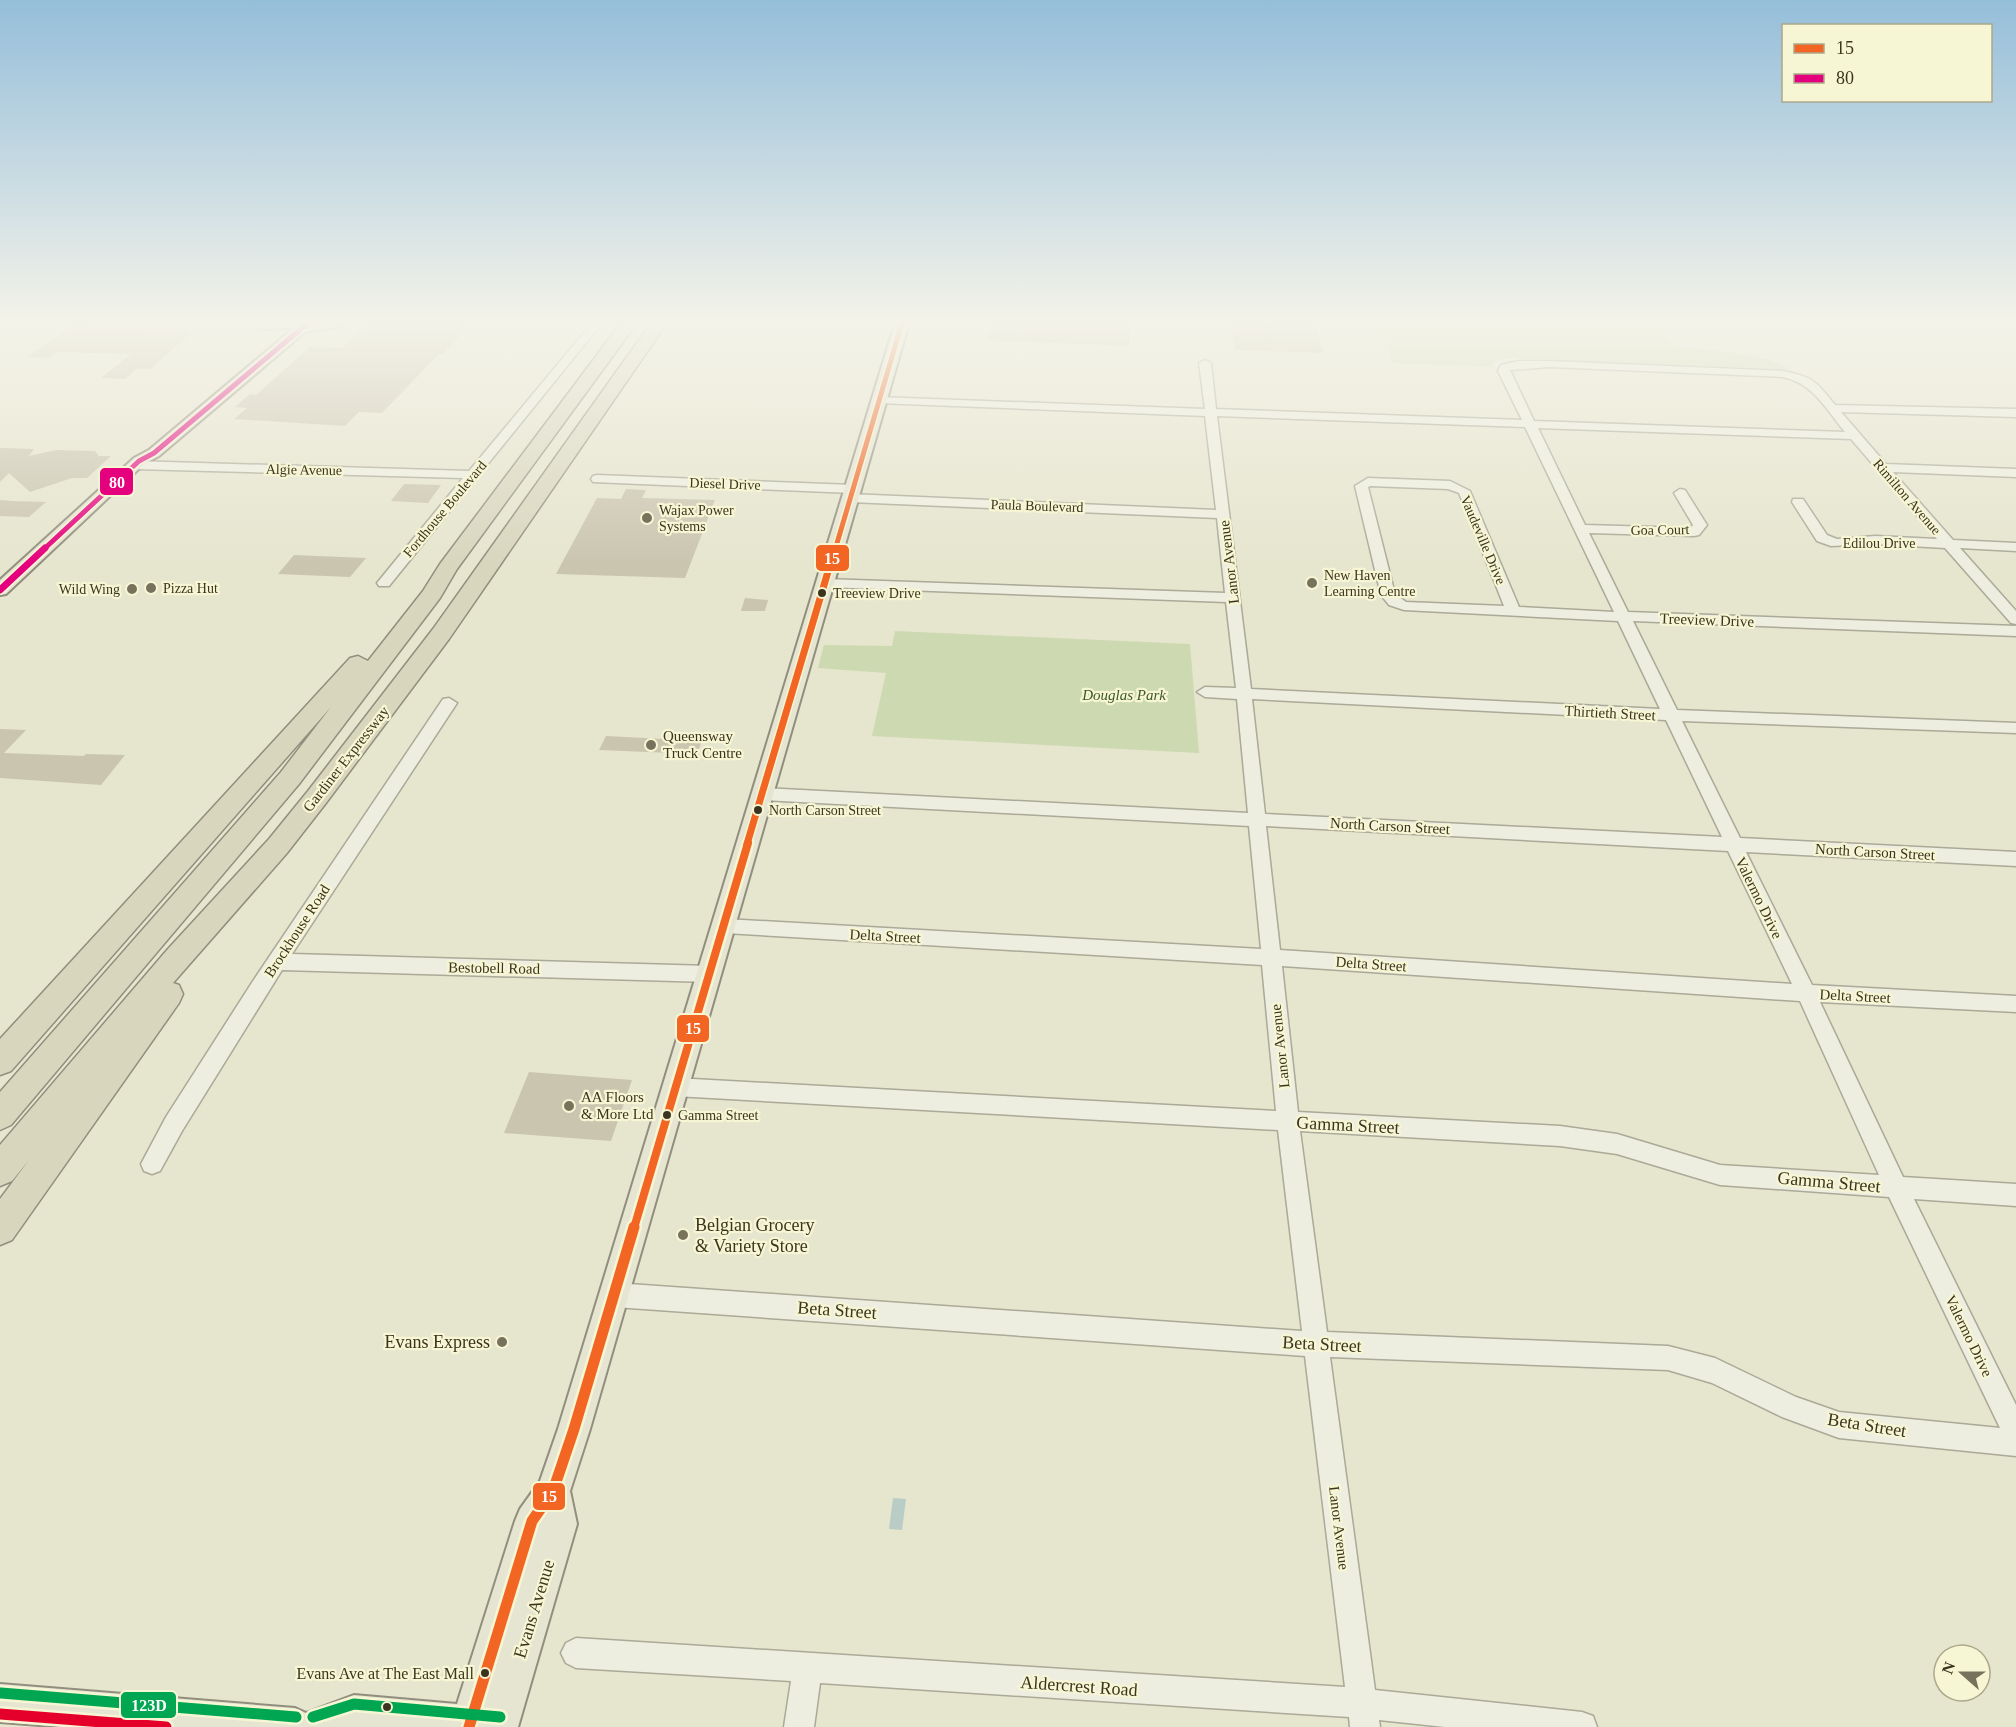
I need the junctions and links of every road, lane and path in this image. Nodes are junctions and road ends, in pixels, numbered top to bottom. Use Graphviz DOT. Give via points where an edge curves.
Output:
graph roads {
  1 [pos="197,404"];
  2 [pos="210,404"];
  3 [pos="532,404"];
  4 [pos="569,404"];
  5 [pos="603,404"];
  6 [pos="877,404"];
  7 [pos="970,404"];
  8 [pos="1209,404"];
  9 [pos="1520,404"];
  10 [pos="1828,404"];
  11 [pos="1832,408"];
  12 [pos="1210,413"];
  13 [pos="2016,413"];
  14 [pos="1531,425"];
  15 [pos="1854,436"];
  16 [pos="136,463"];
  17 [pos="1883,468"];
  18 [pos="2016,473"];
  19 [pos="474,475"];
  20 [pos="597,479"];
  21 [pos="851,493"];
  22 [pos="1680,493"];
  23 [pos="1798,502"];
  24 [pos="1223,514"];
  25 [pos="1581,529"];
  26 [pos="1948,545"];
  27 [pos="2016,547"];
  28 [pos="447,568"];
  29 [pos="384,583"];
  30 [pos="826,583"];
  31 [pos="0,590"];
  32 [pos="1233,598"];
  33 [pos="1399,604"];
  34 [pos="1513,611"];
  35 [pos="1624,616"];
  36 [pos="2016,620"];
  37 [pos="2016,631"];
  38 [pos="1205,692"];
  39 [pos="1244,694"];
  40 [pos="449,703"];
  41 [pos="1671,716"];
  42 [pos="2016,728"];
  43 [pos="763,794"];
  44 [pos="1255,819"];
  45 [pos="278,846"];
  46 [pos="1734,846"];
  47 [pos="2016,859"];
  48 [pos="725,926"];
  49 [pos="1270,958"];
  50 [pos="279,962"];
  51 [pos="710,974"];
  52 [pos="1806,993"];
  53 [pos="2016,1004"];
  54 [pos="0,1061"];
  55 [pos="675,1087"];
  56 [pos="0,1114"];
  57 [pos="1288,1122"];
  58 [pos="152,1164"];
  59 [pos="0,1170"];
  60 [pos="1896,1187"];
  61 [pos="2016,1195"];
  62 [pos="0,1228"];
  63 [pos="615,1295"];
  64 [pos="1316,1344"];
  65 [pos="2016,1433"];
  66 [pos="2016,1443"];
  67 [pos="576,1653"];
  68 [pos="807,1669"];
  69 [pos="0,1703"];
  70 [pos="1363,1715"];
  71 [pos="484,1726"];
  72 [pos="295,1727"];
  73 [pos="315,1727"];
  74 [pos="799,1727"];
  75 [pos="1582,1727"];
  1 -- 16 [label="main road" via="139,452"];
  2 -- 16 [label="main road" via="154,453"];
  3 -- 19 [label="street, Fordhouse Boulevard"];
  4 -- 28 [label="highway"];
  5 -- 45 [label="highway, Gardiner Expressway" via="441,634"];
  6 -- 21 [label="main road, Evans Avenue"];
  7 -- 12 [label="street"];
  8 -- 12 [label="street, Lanor Avenue"];
  9 -- 14 [label="street, Valermo Drive"];
  10 -- 11 [label="street, Rimilton Avenue"];
  11 -- 13 [label="street"];
  11 -- 15 [label="street, Rimilton Avenue"];
  12 -- 14 [label="street"];
  12 -- 24 [label="street, Lanor Avenue"];
  14 -- 15 [label="street"];
  14 -- 25 [label="street, Valermo Drive"];
  15 -- 17 [label="street, Rimilton Avenue"];
  16 -- 19 [label="street, Algie Avenue"];
  16 -- 31 [label="main road"];
  17 -- 18 [label="street"];
  17 -- 26 [label="street, Rimilton Avenue"];
  19 -- 29 [label="street, Fordhouse Boulevard"];
  20 -- 21 [label="street, Diesel Drive"];
  21 -- 24 [label="street, Paula Boulevard"];
  21 -- 30 [label="main road, Evans Avenue"];
  22 -- 25 [label="street, Goa Court" via="1700,525 1694,532"];
  23 -- 26 [label="street, Edilou Drive" via="1828,542"];
  24 -- 32 [label="street, Lanor Avenue"];
  25 -- 35 [label="street, Valermo Drive"];
  26 -- 27 [label="street, Edilou Drive"];
  26 -- 36 [label="street, Rimilton Avenue"];
  28 -- 54 [label="highway"];
  28 -- 56 [label="highway" via="290,778"];
  30 -- 32 [label="street"];
  30 -- 43 [label="main road, Evans Avenue"];
  32 -- 39 [label="street, Lanor Avenue"];
  33 -- 34 [label="street, Treeview Drive"];
  33 -- 34 [label="street, Vaudeville Drive" via="1388,595 1361,489 1368,482 1450,485 1464,491"];
  34 -- 35 [label="street, Treeview Drive"];
  35 -- 37 [label="street, Treeview Drive"];
  35 -- 41 [label="street, Valermo Drive"];
  38 -- 39 [label="street, Thirtieth Street"];
  39 -- 41 [label="street, Thirtieth Street"];
  39 -- 44 [label="street, Lanor Avenue"];
  40 -- 50 [label="street, Brockhouse Road"];
  41 -- 42 [label="street, Thirtieth Street"];
  41 -- 46 [label="street, Valermo Drive"];
  43 -- 44 [label="street, North Carson Street"];
  43 -- 48 [label="main road, Evans Avenue"];
  44 -- 46 [label="street, North Carson Street"];
  44 -- 49 [label="street, Lanor Avenue"];
  45 -- 59 [label="highway, Gardiner Expressway" via="177,958"];
  45 -- 62 [label="highway"];
  46 -- 47 [label="street, North Carson Street"];
  46 -- 52 [label="street, Valermo Drive"];
  48 -- 49 [label="street, Delta Street"];
  48 -- 51 [label="main road, Evans Avenue"];
  49 -- 52 [label="street, Delta Street"];
  49 -- 57 [label="street, Lanor Avenue"];
  50 -- 51 [label="street, Bestobell Road"];
  50 -- 58 [label="street, Brockhouse Road"];
  51 -- 55 [label="main road, Evans Avenue"];
  52 -- 53 [label="street, Delta Street"];
  52 -- 60 [label="street, Valermo Drive"];
  55 -- 57 [label="street, Gamma Street"];
  55 -- 63 [label="main road, Evans Avenue"];
  57 -- 60 [label="street, Gamma Street" via="1560,1136 1617,1144 1720,1175"];
  57 -- 64 [label="street, Lanor Avenue"];
  60 -- 61 [label="street, Gamma Street"];
  60 -- 65 [label="street, Valermo Drive"];
  63 -- 64 [label="street, Beta Street"];
  63 -- 71 [label="main road, Evans Avenue" via="553,1491 560,1524"];
  64 -- 66 [label="street, Beta Street" via="1668,1358 1715,1371 1791,1408 1839,1425"];
  64 -- 70 [label="street, Lanor Avenue"];
  67 -- 68 [label="street, Aldercrest Road"];
  68 -- 70 [label="street, Aldercrest Road"];
  68 -- 74 [label="street"];
  69 -- 72 [label="main road"];
  70 -- 75 [label="street, Aldercrest Road"];
  71 -- 73 [label="main road" via="354,1714"];
}
